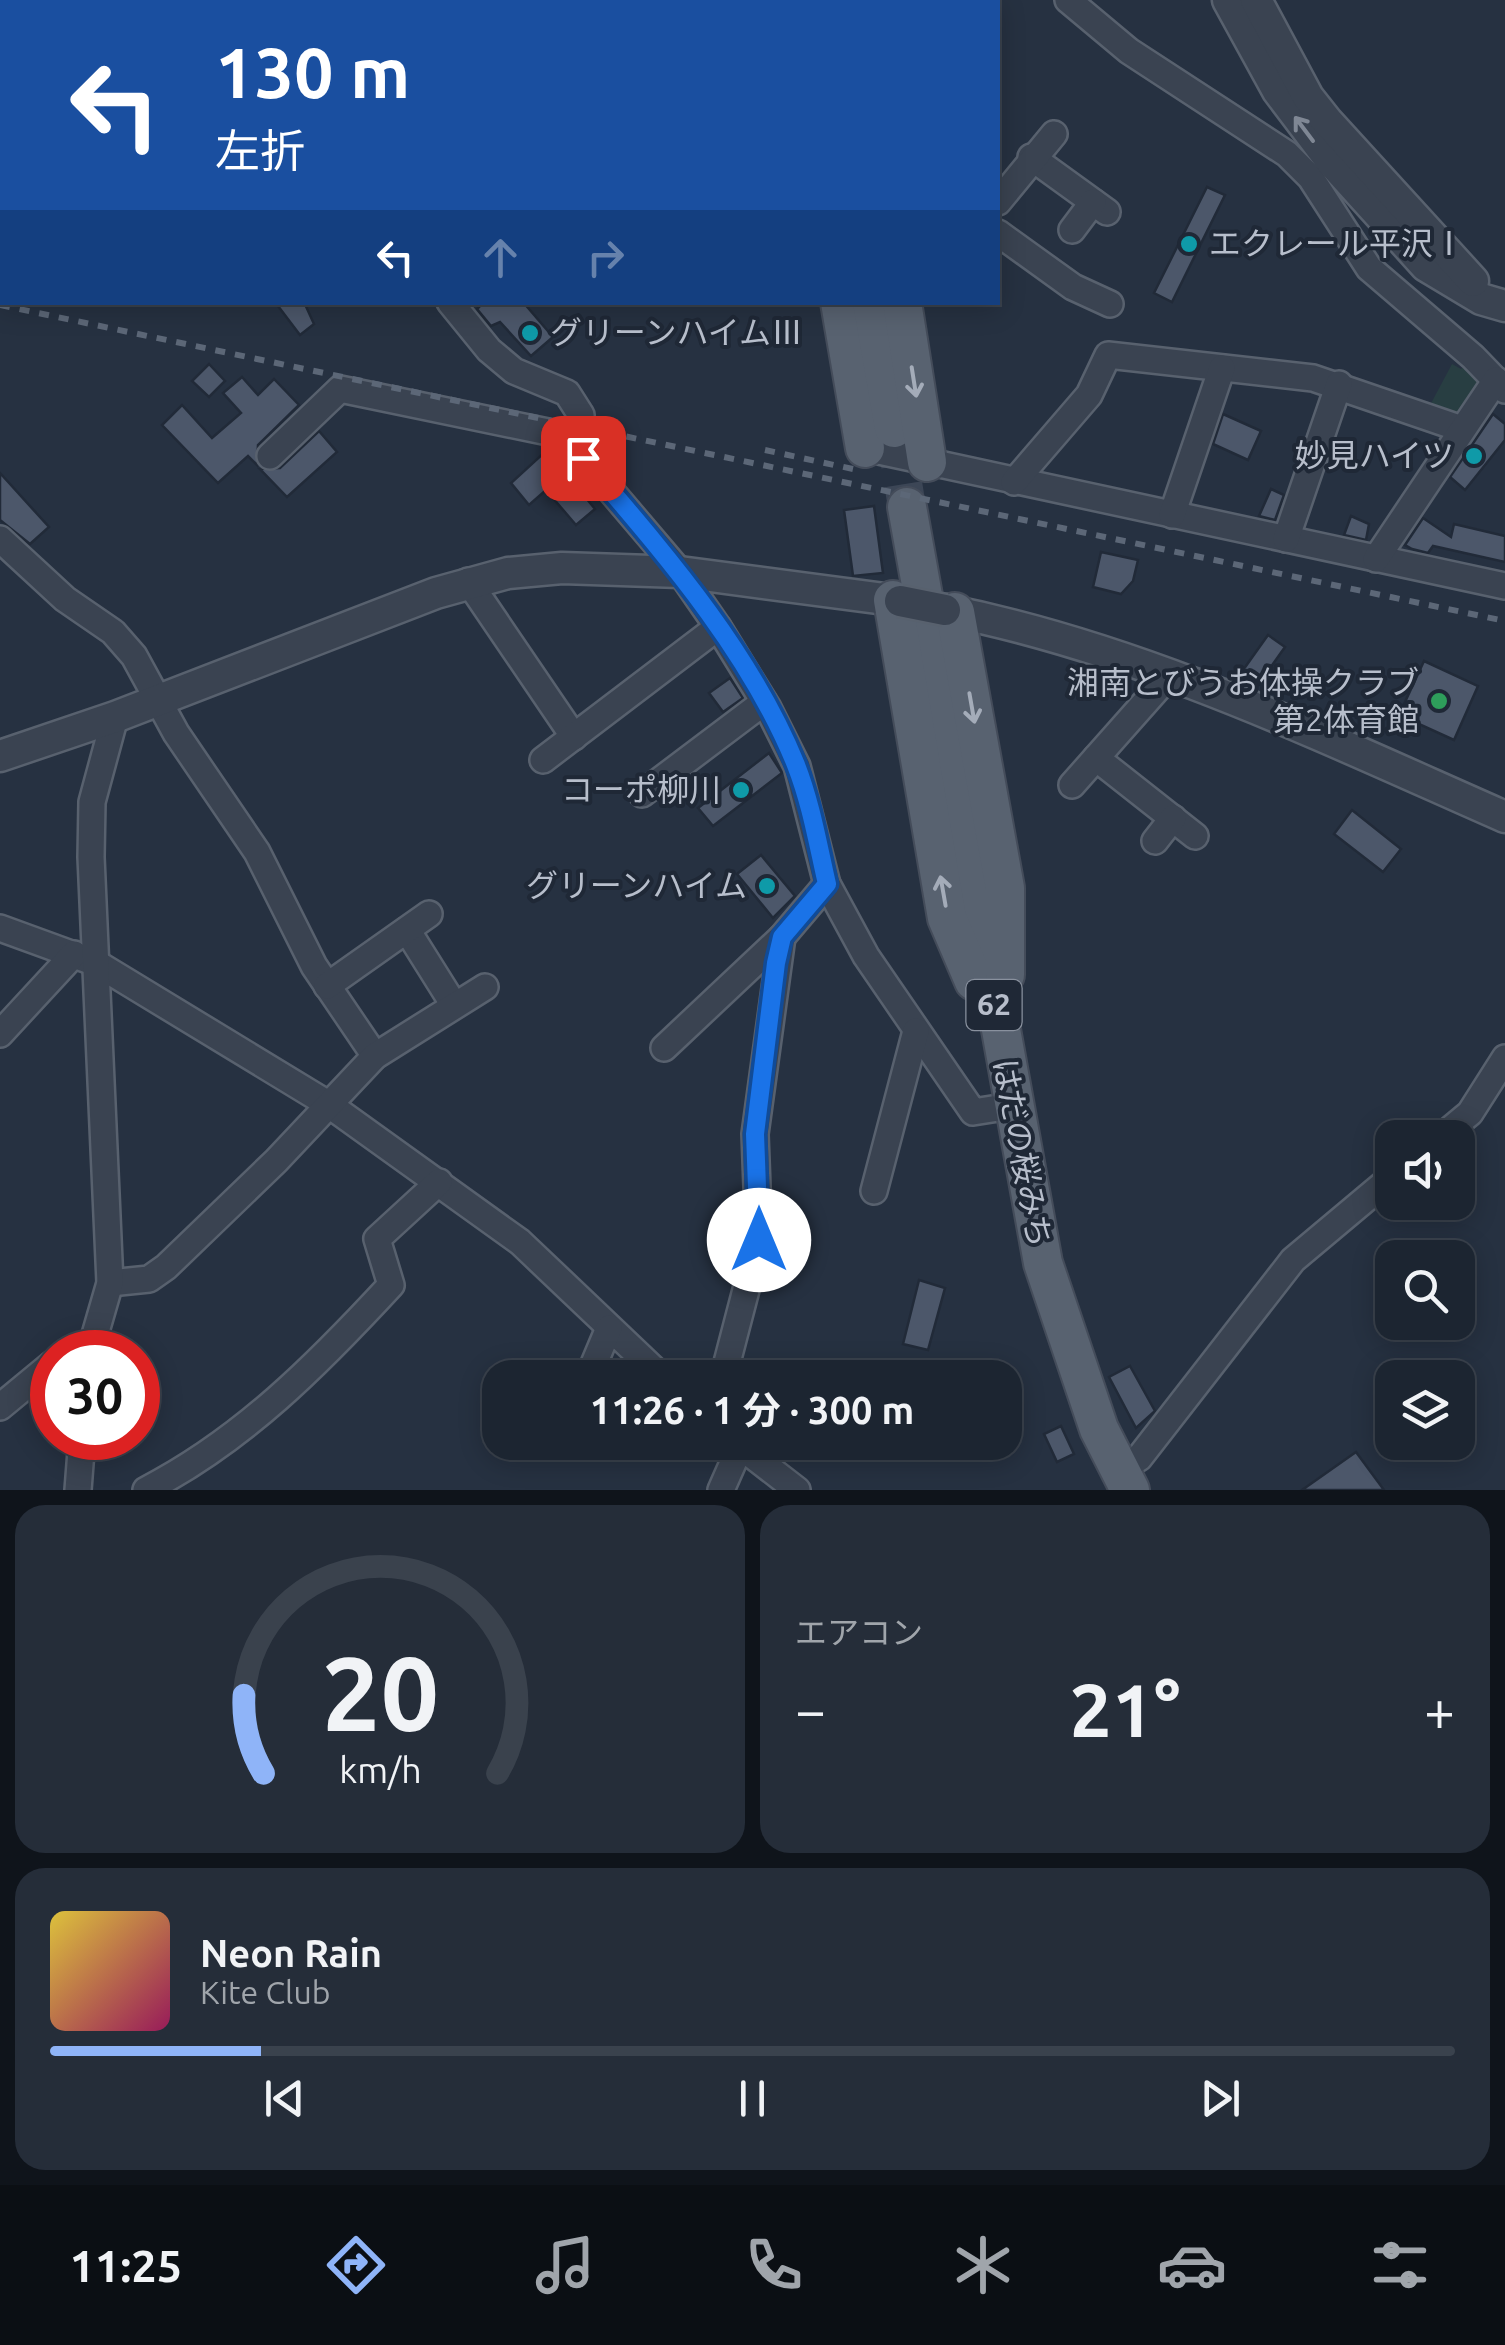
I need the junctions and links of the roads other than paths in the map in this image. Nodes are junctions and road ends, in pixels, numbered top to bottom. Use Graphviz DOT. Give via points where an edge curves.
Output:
graph roads {
  1 [pos="1068,0"];
  2 [pos="1228,0"];
  3 [pos="1256,0"];
  4 [pos="1054,134"];
  5 [pos="1031,158"];
  6 [pos="1329,161"];
  7 [pos="1000,199"];
  8 [pos="1072,230"];
  9 [pos="1000,234"];
  10 [pos="1110,304"];
  11 [pos="452,305"];
  12 [pos="841,305"];
  13 [pos="872,305"];
  14 [pos="902,305"];
  15 [pos="1505,306"];
  16 [pos="1222,368"];
  17 [pos="1339,384"];
  18 [pos="1500,385"];
  19 [pos="1462,430"];
  20 [pos="880,438"];
  21 [pos="582,439"];
  22 [pos="270,456"];
  23 [pos="926,462"];
  24 [pos="1014,482"];
  25 [pos="906,507"];
  26 [pos="1172,515"];
  27 [pos="1286,538"];
  28 [pos="0,539"];
  29 [pos="1376,559"];
  30 [pos="680,572"];
  31 [pos="468,581"];
  32 [pos="1505,586"];
  33 [pos="897,600"];
  34 [pos="950,611"];
  35 [pos="718,627"];
  36 [pos="1166,673"];
  37 [pos="155,699"];
  38 [pos="764,702"];
  39 [pos="115,716"];
  40 [pos="574,737"];
  41 [pos="0,756"];
  42 [pos="1096,758"];
  43 [pos="543,760"];
  44 [pos="1072,785"];
  45 [pos="642,794"];
  46 [pos="1505,817"];
  47 [pos="1173,818"];
  48 [pos="1195,836"];
  49 [pos="1154,841"];
  50 [pos="827,884"];
  51 [pos="429,914"];
  52 [pos="0,928"];
  53 [pos="407,930"];
  54 [pos="782,937"];
  55 [pos="85,959"];
  56 [pos="327,986"];
  57 [pos="485,987"];
  58 [pos="454,1005"];
  59 [pos="995,1010"];
  60 [pos="916,1031"];
  61 [pos="0,1034"];
  62 [pos="664,1048"];
  63 [pos="375,1056"];
  64 [pos="1505,1058"];
  65 [pos="328,1104"];
  66 [pos="1012,1106"];
  67 [pos="1462,1120"];
  68 [pos="439,1182"];
  69 [pos="874,1191"];
  70 [pos="1375,1191"];
  71 [pos="110,1283"];
  72 [pos="609,1328"];
  73 [pos="95,1330"];
  74 [pos="596,1360"];
  75 [pos="643,1360"];
  76 [pos="729,1360"];
  77 [pos="30,1382"];
  78 [pos="0,1406"];
  79 [pos="80,1460"];
  80 [pos="732,1460"];
  81 [pos="758,1460"];
  82 [pos="1126,1484"];
  83 [pos="78,1490"];
  84 [pos="146,1490"];
  85 [pos="721,1490"];
  86 [pos="797,1490"];
  1 -- 6 [label="street" via="1128,51 1287,154"];
  6 -- 2 [label="street, one-way" via="1286,104"];
  3 -- 6 [label="street" via="1308,97"];
  4 -- 5 [label="street"];
  5 -- 7 [label="street"];
  5 -- 8 [label="street" via="1100,207"];
  6 -- 15 [label="street" via="1426,266"];
  6 -- 18 [label="street" via="1369,268"];
  9 -- 10 [label="street" via="1073,287"];
  11 -- 21 [label="street" via="514,370 567,393 581,415"];
  12 -- 20 [label="main road"];
  13 -- 20 [label="main road"];
  14 -- 23 [label="main road, one-way"];
  16 -- 17 [label="street"];
  16 -- 24 [label="street" via="1108,354 1089,396"];
  16 -- 26 [label="street"];
  17 -- 19 [label="street"];
  17 -- 27 [label="street"];
  18 -- 19 [label="street"];
  19 -- 29 [label="street"];
  20 -- 23 [label="street"];
  21 -- 22 [label="street" via="340,389"];
  21 -- 30 [label="street" via="583,458"];
  23 -- 24 [label="street"];
  24 -- 26 [label="street"];
  25 -- 59 [label="main road, はだの桜みち / 62"];
  26 -- 27 [label="street"];
  27 -- 29 [label="street"];
  28 -- 37 [label="street" via="65,599 113,632 134,656"];
  29 -- 32 [label="street"];
  30 -- 31 [label="street" via="562,568"];
  30 -- 33 [label="street"];
  30 -- 35 [label="street"];
  31 -- 37 [label="street"];
  31 -- 40 [label="street"];
  33 -- 34 [label="street, bridge"];
  59 -- 33 [label="main road, one-way" via="982,1000 948,918"];
  34 -- 36 [label="street"];
  34 -- 59 [label="main road, one-way" via="1005,888 1004,991"];
  35 -- 38 [label="street"];
  35 -- 40 [label="street"];
  36 -- 42 [label="street"];
  36 -- 46 [label="street"];
  37 -- 39 [label="street"];
  37 -- 56 [label="street" via="258,852"];
  38 -- 45 [label="street"];
  38 -- 50 [label="street" via="797,766"];
  39 -- 41 [label="street"];
  39 -- 55 [label="street" via="92,802"];
  40 -- 43 [label="street"];
  42 -- 44 [label="street"];
  42 -- 47 [label="street"];
  47 -- 48 [label="street"];
  47 -- 49 [label="street"];
  50 -- 54 [label="street"];
  50 -- 60 [label="street"];
  51 -- 53 [label="street"];
  52 -- 55 [label="street"];
  53 -- 56 [label="street"];
  53 -- 58 [label="street"];
  54 -- 62 [label="street"];
  54 -- 76 [label="street" via="755,1134 759,1240"];
  55 -- 61 [label="street"];
  55 -- 65 [label="street"];
  55 -- 71 [label="street"];
  56 -- 63 [label="street"];
  57 -- 58 [label="street"];
  58 -- 63 [label="street"];
  59 -- 66 [label="main road, はだの桜みち / 62"];
  60 -- 66 [label="street" via="973,1112"];
  60 -- 69 [label="street"];
  63 -- 65 [label="street"];
  64 -- 67 [label="street"];
  65 -- 68 [label="street"];
  65 -- 71 [label="street" via="166,1267 149,1279"];
  66 -- 82 [label="main road, はだの桜みち / 62" via="1043,1263 1099,1429"];
  68 -- 72 [label="street" via="520,1242"];
  68 -- 84 [label="street" via="377,1240 392,1284 322,1359 224,1442"];
  70 -- 82 [label="street" via="1293,1260 1139,1458"];
  71 -- 73 [label="street"];
  72 -- 74 [label="street"];
  72 -- 75 [label="street"];
  77 -- 78 [label="street"];
  79 -- 83 [label="street"];
  80 -- 85 [label="street"];
  81 -- 86 [label="street"];
}
